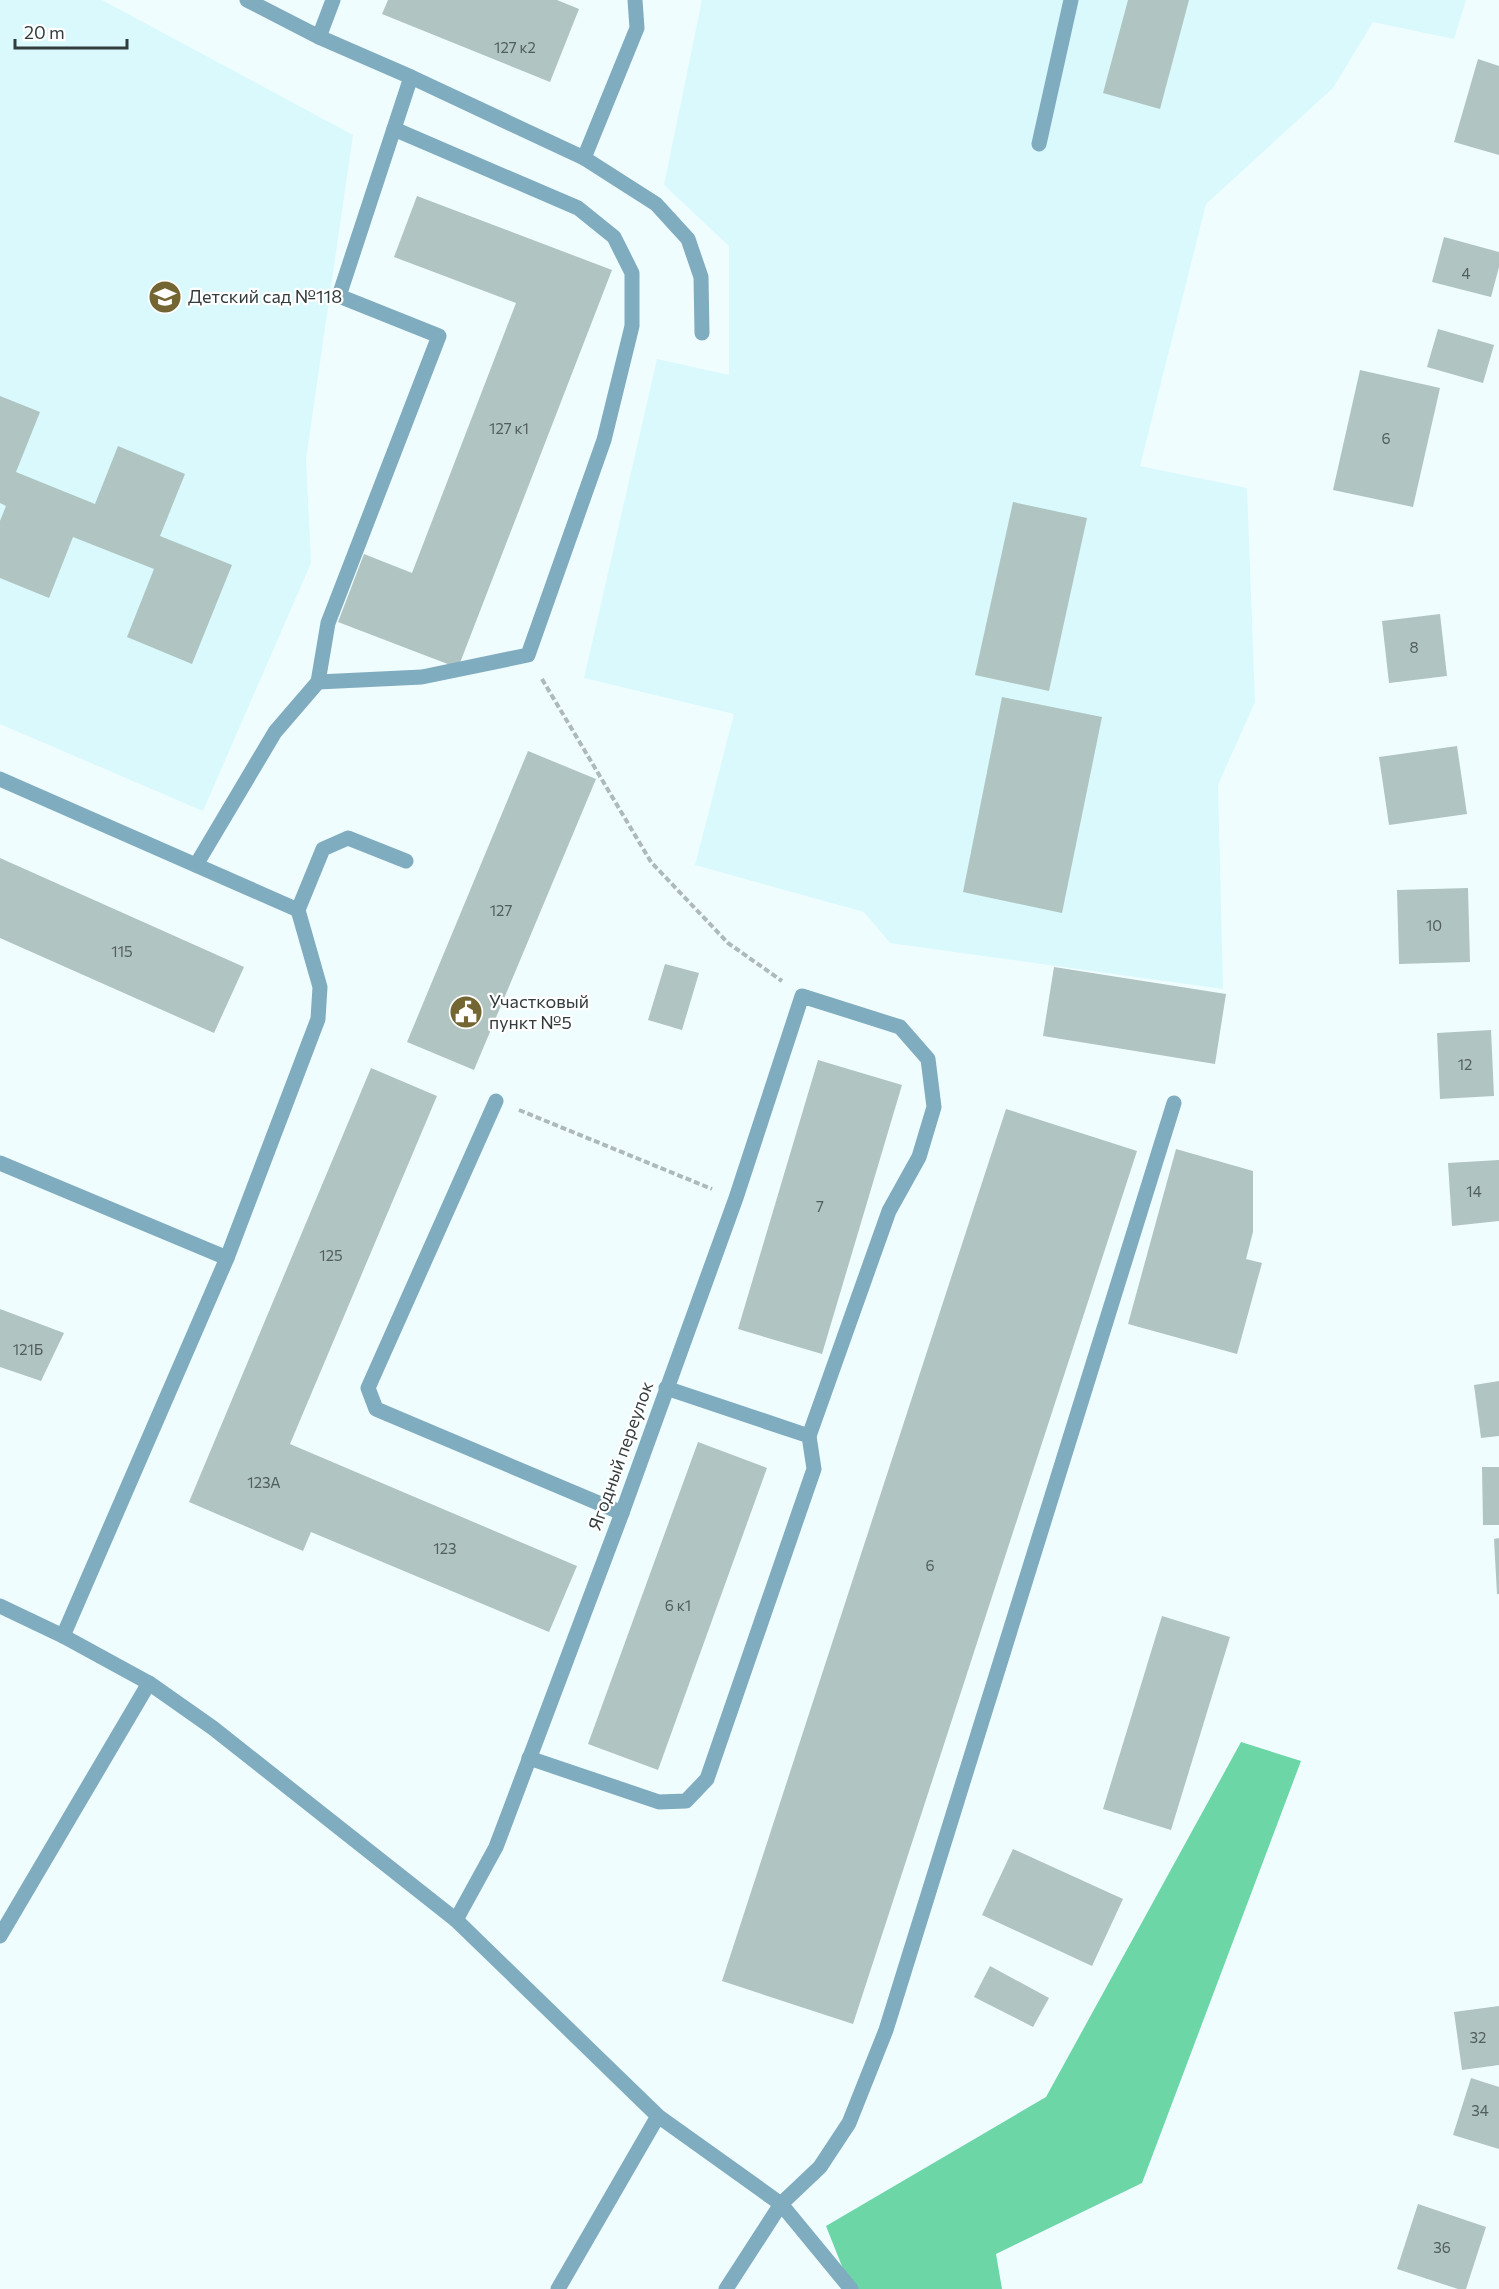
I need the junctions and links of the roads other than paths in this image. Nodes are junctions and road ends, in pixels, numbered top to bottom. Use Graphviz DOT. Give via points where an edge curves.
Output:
graph roads {
  1 [pos="247,0"];
  2 [pos="333,0"];
  3 [pos="635,0"];
  4 [pos="1071,0"];
  5 [pos="319,37"];
  6 [pos="411,77"];
  7 [pos="394,129"];
  8 [pos="1039,144"];
  9 [pos="584,158"];
  10 [pos="702,333"];
  11 [pos="318,682"];
  12 [pos="0,779"];
  13 [pos="406,861"];
  14 [pos="196,865"];
  15 [pos="298,910"];
  16 [pos="496,1101"];
  17 [pos="1174,1103"];
  18 [pos="0,1163"];
  19 [pos="227,1258"];
  20 [pos="666,1388"];
  21 [pos="809,1436"];
  22 [pos="622,1513"];
  23 [pos="0,1606"];
  24 [pos="63,1636"];
  25 [pos="149,1683"];
  26 [pos="529,1758"];
  27 [pos="456,1920"];
  28 [pos="0,1936"];
  29 [pos="658,2116"];
  30 [pos="781,2204"];
  31 [pos="558,2289"];
  32 [pos="726,2289"];
  33 [pos="851,2289"];
  1 -- 5 [label="street"];
  2 -- 5 [label="street"];
  3 -- 9 [label="street" via="637,28"];
  4 -- 8 [label="street"];
  5 -- 6 [label="street"];
  6 -- 7 [label="street"];
  6 -- 9 [label="street"];
  7 -- 11 [label="street" via="339,296 439,336 328,623"];
  7 -- 11 [label="street" via="578,208 614,237 632,273 632,326 604,440 528,655 422,677"];
  9 -- 10 [label="street" via="656,204 688,238 700,277"];
  11 -- 14 [label="street" via="275,732"];
  12 -- 14 [label="street"];
  13 -- 15 [label="street" via="348,838 323,849"];
  14 -- 15 [label="street"];
  15 -- 19 [label="street" via="320,987 318,1019"];
  16 -- 22 [label="street" via="368,1388 376,1409"];
  17 -- 30 [label="street" via="886,2030 849,2123 820,2167"];
  18 -- 19 [label="street"];
  19 -- 24 [label="street"];
  20 -- 21 [label="street"];
  20 -- 21 [label="street, Ягодный переулок" via="736,1198 802,996 900,1027 928,1059 934,1107 919,1157 890,1211"];
  20 -- 22 [label="street, Ягодный переулок"];
  21 -- 26 [label="street" via="814,1469 707,1779 686,1801 659,1802"];
  22 -- 26 [label="street, Ягодный переулок"];
  23 -- 24 [label="street"];
  24 -- 25 [label="street"];
  25 -- 27 [label="street" via="213,1728"];
  25 -- 28 [label="street"];
  26 -- 27 [label="street, Ягодный переулок" via="496,1847"];
  27 -- 29 [label="street"];
  29 -- 30 [label="street"];
  29 -- 31 [label="street"];
  30 -- 32 [label="street"];
  30 -- 33 [label="street"];
}
